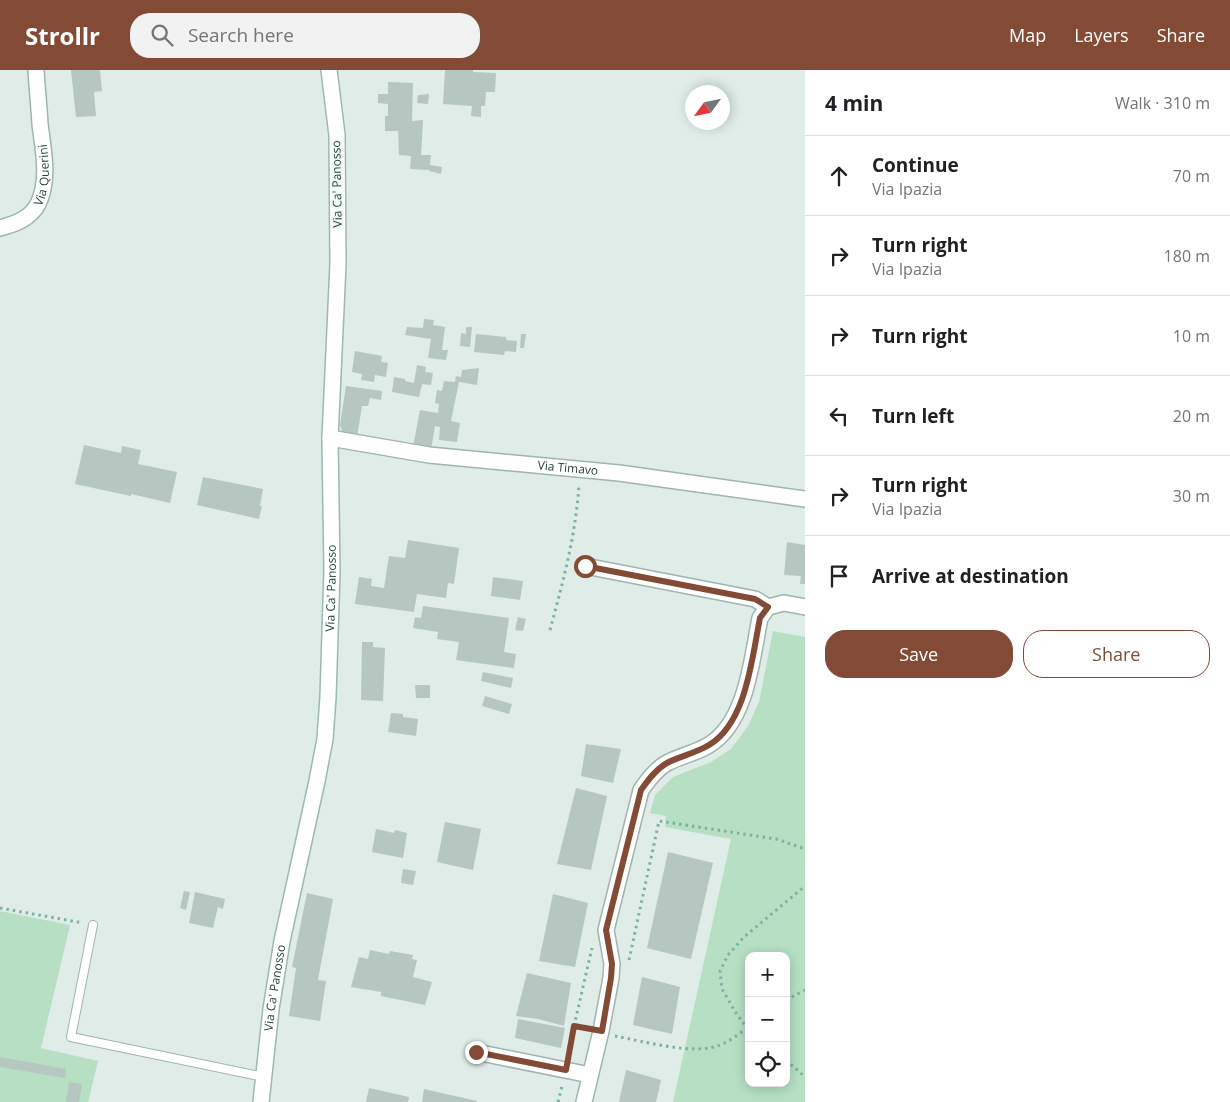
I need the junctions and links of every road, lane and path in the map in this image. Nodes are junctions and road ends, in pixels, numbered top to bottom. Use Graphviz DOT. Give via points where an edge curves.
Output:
graph roads {
  1 [pos="36,70"];
  2 [pos="329,70"];
  3 [pos="0,228"];
  4 [pos="330,438"];
  5 [pos="580,470"];
  6 [pos="805,499"];
  7 [pos="585,566"];
  8 [pos="768,607"];
  9 [pos="805,607"];
  10 [pos="550,630"];
  11 [pos="659,821"];
  12 [pos="805,849"];
  13 [pos="805,886"];
  14 [pos="0,908"];
  15 [pos="93,925"];
  16 [pos="805,990"];
  17 [pos="790,998"];
  18 [pos="745,1024"];
  19 [pos="745,1030"];
  20 [pos="602,1031"];
  21 [pos="476,1052"];
  22 [pos="790,1063"];
  23 [pos="566,1070"];
  24 [pos="590,1076"];
  25 [pos="805,1076"];
  26 [pos="264,1078"];
  27 [pos="261,1102"];
  28 [pos="558,1102"];
  29 [pos="584,1102"];
  1 -- 3 [label="street, Via Querini" via="45,171 43,189 38,204 29,215"];
  2 -- 4 [label="street, Via Ca' Panosso" via="338,188"];
  4 -- 5 [label="street, Via Timavo" via="429,455"];
  4 -- 26 [label="street, Via Ca' Panosso" via="332,571 325,740 282,940"];
  5 -- 6 [label="street, Via Timavo"];
  5 -- 10 [label="path" via="578,511"];
  7 -- 8 [label="street" via="755,599"];
  8 -- 9 [label="street" via="784,603"];
  8 -- 20 [label="street" via="760,618 741,704 720,738 665,764 641,790 606,930 612,964"];
  11 -- 12 [label="path" via="776,840"];
  13 -- 18 [label="path" via="744,937 728,955 720,971 722,989"];
  14 -- 15 [label="path"];
  15 -- 26 [label="lane" via="71,1037"];
  16 -- 17 [label="path"];
  19 -- 20 [label="path" via="720,1045 707,1048 681,1048"];
  20 -- 23 [label="path" via="574,1026"];
  20 -- 24 [label="street"];
  21 -- 23 [label="street"];
  22 -- 25 [label="path"];
  23 -- 24 [label="street"];
  23 -- 28 [label="path"];
  24 -- 29 [label="street"];
  26 -- 27 [label="street, Via Ca' Panosso"];
}
